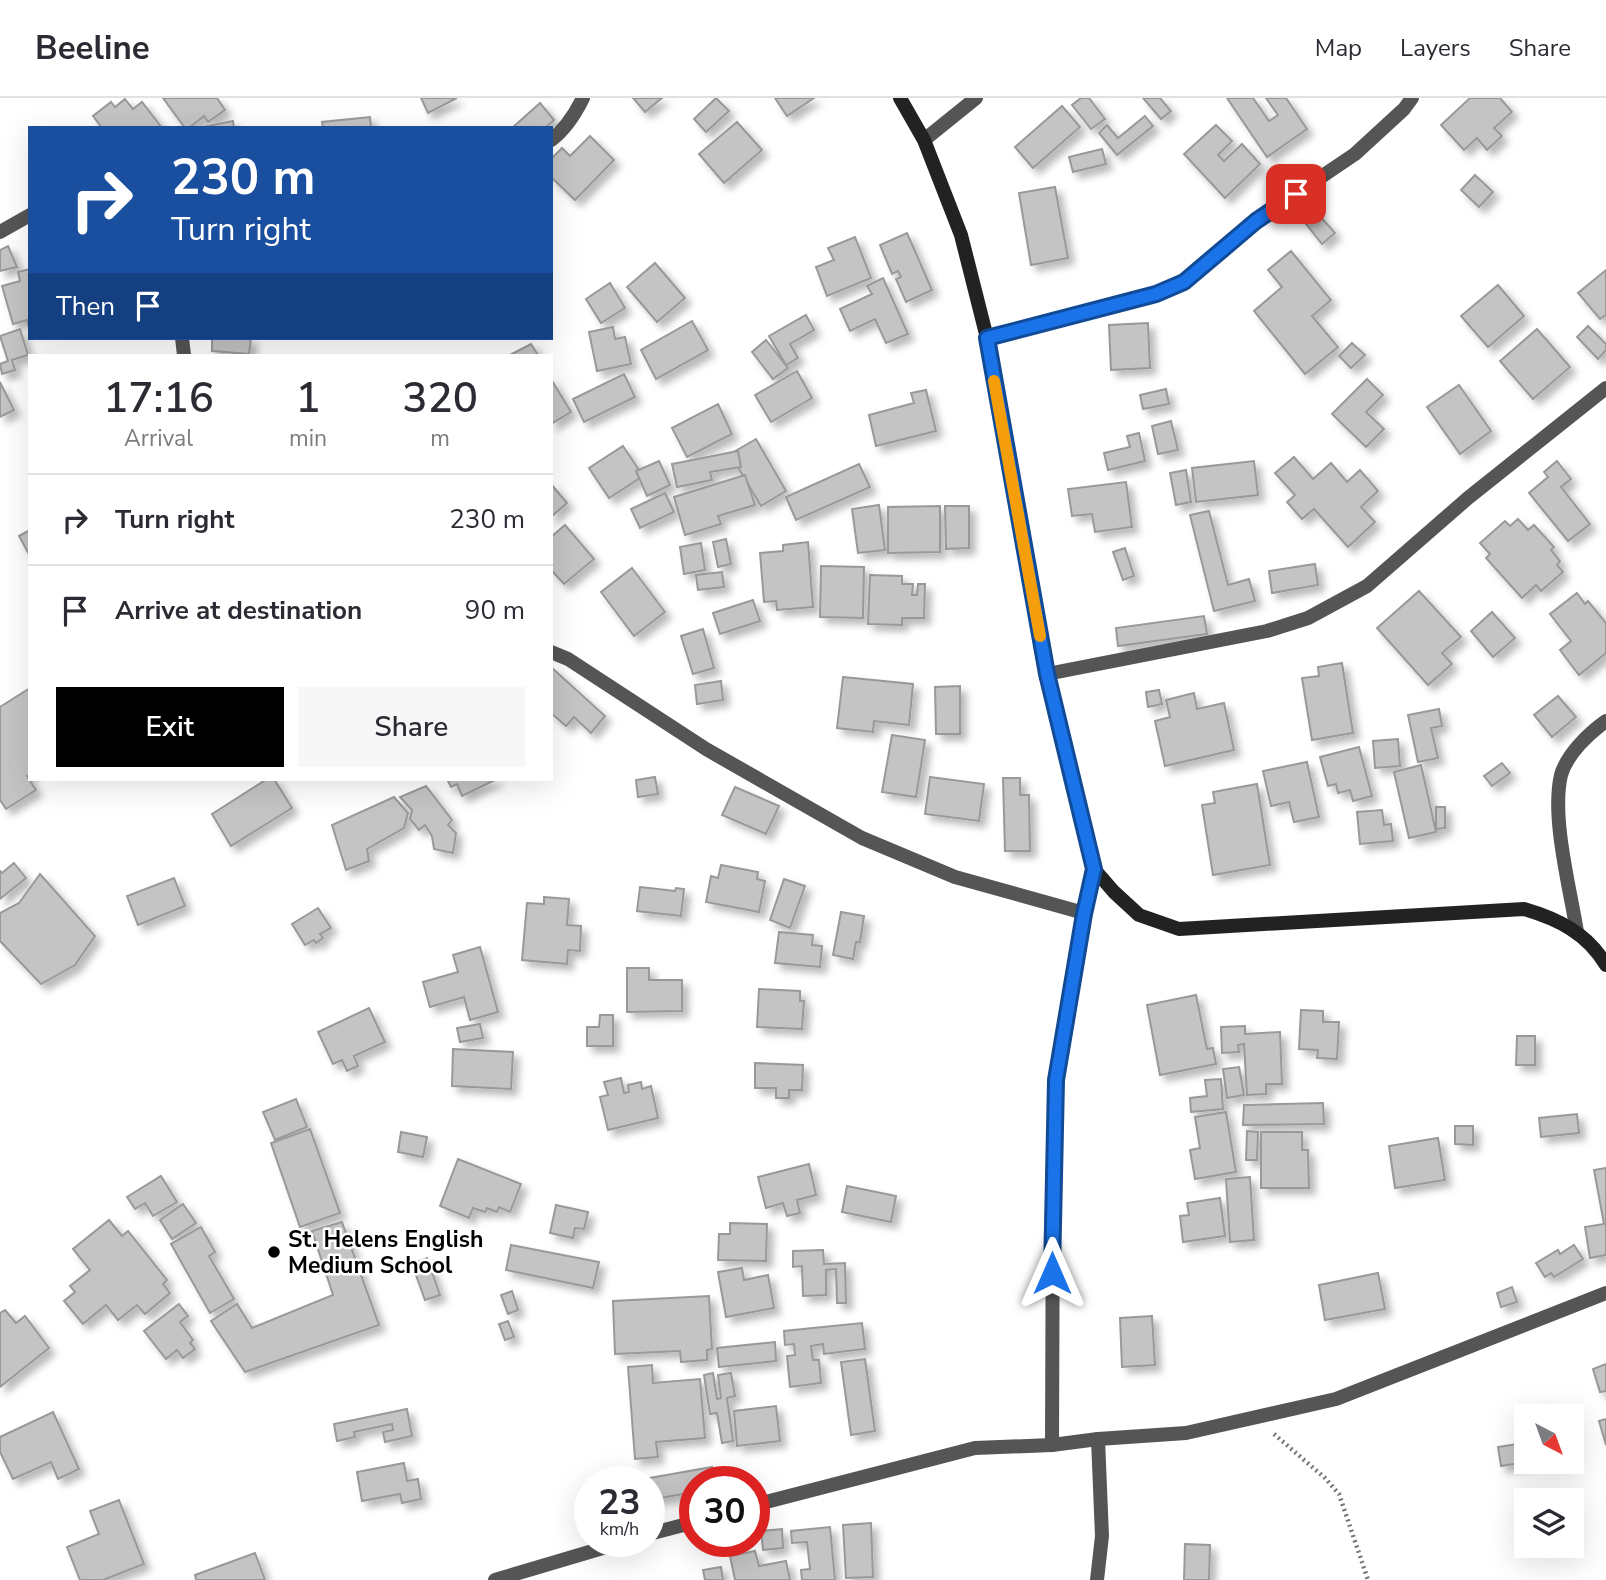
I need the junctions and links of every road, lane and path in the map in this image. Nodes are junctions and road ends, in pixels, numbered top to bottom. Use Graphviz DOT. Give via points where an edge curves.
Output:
graph roads {
  1 [pos="583,98"];
  2 [pos="900,98"];
  3 [pos="976,98"];
  4 [pos="1412,98"];
  5 [pos="553,138"];
  6 [pos="924,140"];
  7 [pos="28,216"];
  8 [pos="0,232"];
  9 [pos="987,338"];
  10 [pos="1606,387"];
  11 [pos="553,653"];
  12 [pos="1047,674"];
  13 [pos="1606,721"];
  14 [pos="1094,869"];
  15 [pos="1084,914"];
  16 [pos="1577,932"];
  17 [pos="1606,965"];
  18 [pos="1606,1293"];
  19 [pos="1254,1417"];
  20 [pos="1098,1439"];
  21 [pos="1052,1445"];
  22 [pos="770,1501"];
  23 [pos="574,1555"];
  24 [pos="495,1580"];
  25 [pos="1097,1580"];
  26 [pos="1368,1580"];
  1 -- 5 [label="street"];
  2 -- 6 [label="main road"];
  3 -- 6 [label="street"];
  4 -- 9 [label="street" via="1355,154 1256,221 1184,282 1156,294"];
  6 -- 9 [label="main road" via="961,235"];
  7 -- 8 [label="street"];
  9 -- 12 [label="main road"];
  10 -- 12 [label="street" via="1367,586 1308,618 1267,631"];
  11 -- 15 [label="street" via="706,749 862,838 955,877"];
  12 -- 14 [label="main road"];
  13 -- 16 [label="street" via="1576,750 1562,773 1558,804"];
  14 -- 15 [label="street"];
  14 -- 16 [label="main road" via="1139,915 1179,929 1524,909"];
  15 -- 21 [label="street" via="1056,1080"];
  16 -- 17 [label="main road" via="1596,948"];
  18 -- 19 [label="street" via="1336,1399"];
  19 -- 20 [label="street" via="1186,1433"];
  19 -- 26 [label="path" via="1339,1494"];
  20 -- 21 [label="street"];
  20 -- 25 [label="street" via="1102,1536"];
  21 -- 22 [label="street" via="975,1448"];
  23 -- 24 [label="street"];
}
